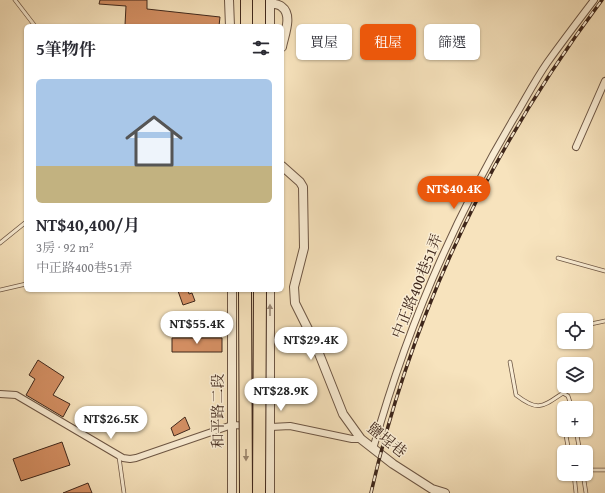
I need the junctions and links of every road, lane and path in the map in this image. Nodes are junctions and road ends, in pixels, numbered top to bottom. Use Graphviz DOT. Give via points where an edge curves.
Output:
graph roads {
  1 [pos="15,0"];
  2 [pos="229,0"];
  3 [pos="247,0"];
  4 [pos="594,0"];
  5 [pos="266,1"];
  6 [pos="33,24"];
  7 [pos="230,24"];
  8 [pos="247,24"];
  9 [pos="260,24"];
  10 [pos="270,24"];
  11 [pos="284,37"];
  12 [pos="605,81"];
  13 [pos="576,147"];
  14 [pos="284,168"];
  15 [pos="24,224"];
  16 [pos="0,243"];
  17 [pos="558,258"];
  18 [pos="605,271"];
  19 [pos="24,284"];
  20 [pos="0,290"];
  21 [pos="232,292"];
  22 [pos="245,292"];
  23 [pos="260,292"];
  24 [pos="270,292"];
  25 [pos="605,321"];
  26 [pos="593,324"];
  27 [pos="510,362"];
  28 [pos="0,394"];
  29 [pos="570,401"];
  30 [pos="232,425"];
  31 [pos="271,427"];
  32 [pos="361,439"];
  33 [pos="373,449"];
  34 [pos="119,455"];
  35 [pos="593,470"];
  36 [pos="605,470"];
  37 [pos="575,481"];
  38 [pos="584,481"];
  39 [pos="124,493"];
  40 [pos="232,493"];
  41 [pos="246,493"];
  42 [pos="259,493"];
  43 [pos="270,493"];
  44 [pos="445,493"];
  45 [pos="576,493"];
  46 [pos="586,493"];
  1 -- 6 [label="lane"];
  2 -- 7 [label="street"];
  3 -- 8 [label="highway"];
  4 -- 33 [label="street, 中正路400巷51弄" via="547,64 471,195 438,263 409,338"];
  5 -- 9 [label="highway, bridge"];
  5 -- 10 [label="street"];
  5 -- 11 [label="street" via="282,6 286,10 288,17"];
  12 -- 13 [label="street"];
  14 -- 32 [label="street, 鹽埕巷" via="303,187 304,248 294,287 295,303 314,341 343,414"];
  15 -- 16 [label="lane"];
  17 -- 18 [label="lane"];
  19 -- 20 [label="lane"];
  21 -- 30 [label="street, 和平路二段"];
  22 -- 41 [label="highway, one-way, bridge"];
  23 -- 42 [label="highway, bridge"];
  31 -- 24 [label="street, one-way"];
  25 -- 26 [label="lane"];
  27 -- 29 [label="lane" via="516,395 532,405 544,406 563,393"];
  28 -- 34 [label="street" via="16,395"];
  30 -- 31 [label="street"];
  30 -- 34 [label="street" via="136,458 123,458"];
  30 -- 40 [label="street, 和平路二段"];
  31 -- 32 [label="street" via="290,426 352,440"];
  31 -- 43 [label="street"];
  32 -- 33 [label="street, 鹽埕巷"];
  33 -- 44 [label="street, 鹽埕巷" via="432,489"];
  34 -- 39 [label="lane"];
  35 -- 36 [label="lane"];
  37 -- 45 [label="lane"];
  38 -- 46 [label="lane"];
}
